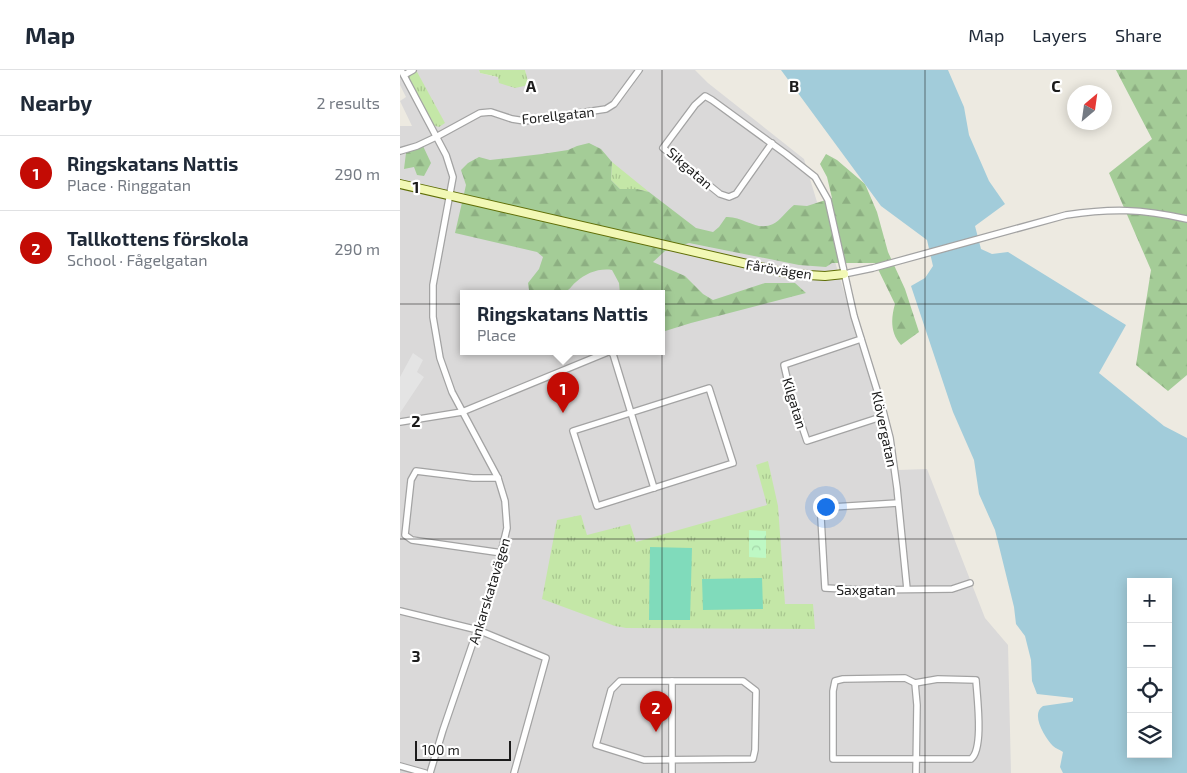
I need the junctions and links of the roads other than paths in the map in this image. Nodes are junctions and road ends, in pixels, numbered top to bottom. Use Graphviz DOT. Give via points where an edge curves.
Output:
graph roads {
  1 [pos="413,70"];
  2 [pos="639,70"];
  3 [pos="402,73"];
  4 [pos="436,137"];
  5 [pos="772,143"];
  6 [pos="400,151"];
  7 [pos="400,184"];
  8 [pos="451,196"];
  9 [pos="1187,219"];
  10 [pos="844,274"];
  11 [pos="861,339"];
  12 [pos="602,355"];
  13 [pos="613,355"];
  14 [pos="462,412"];
  15 [pos="630,412"];
  16 [pos="884,416"];
  17 [pos="400,422"];
  18 [pos="498,478"];
  19 [pos="654,488"];
  20 [pos="898,503"];
  21 [pos="502,553"];
  22 [pos="970,583"];
  23 [pos="906,588"];
  24 [pos="400,612"];
  25 [pos="478,630"];
  26 [pos="672,681"];
  27 [pos="915,683"];
  28 [pos="916,759"];
  29 [pos="672,761"];
  30 [pos="400,766"];
  31 [pos="425,773"];
  32 [pos="430,773"];
  33 [pos="514,773"];
  34 [pos="672,773"];
  35 [pos="916,773"];
  1 -- 3 [label="street"];
  2 -- 4 [label="street, Forellgatan" via="614,104 606,109 525,121 491,112 480,113"];
  3 -- 4 [label="street, Ankarskatavägen"];
  4 -- 6 [label="street, Forellgatan"];
  4 -- 8 [label="street, Ankarskatavägen" via="453,177"];
  5 -- 5 [label="street, Sikgatan" via="705,96 663,148 720,194 729,197 736,194"];
  5 -- 10 [label="street, Sikgatan" via="815,177 828,200"];
  7 -- 8 [label="street, Fårövägen"];
  8 -- 10 [label="street, Fårövägen" via="791,274"];
  8 -- 14 [label="street, Ankarskatavägen" via="433,284 433,317 440,358"];
  9 -- 10 [label="street, Fårövägen" via="1128,209 1098,210 1059,217"];
  10 -- 11 [label="street, Klövergatan"];
  11 -- 16 [label="street, Klövergatan"];
  11 -- 16 [label="street, Kilgatan" via="784,365 790,391 807,441"];
  12 -- 14 [label="street"];
  13 -- 15 [label="street"];
  14 -- 17 [label="street"];
  14 -- 18 [label="street, Ankarskatavägen"];
  15 -- 19 [label="street"];
  15 -- 19 [label="street" via="573,430 597,506"];
  15 -- 19 [label="street" via="709,388 733,463"];
  16 -- 20 [label="street, Klövergatan"];
  18 -- 21 [label="street, Ankarskatavägen" via="505,501 507,528"];
  18 -- 21 [label="street" via="416,472 411,480 405,535 412,540"];
  20 -- 23 [label="street, Klövergatan"];
  20 -- 23 [label="street, Saxgatan" via="832,507 824,511 821,518 825,588"];
  21 -- 25 [label="street, Ankarskatavägen"];
  22 -- 23 [label="street, Saxgatan" via="952,589"];
  24 -- 25 [label="street"];
  25 -- 32 [label="street, Ankarskatavägen"];
  25 -- 33 [label="street" via="546,658"];
  26 -- 29 [label="street"];
  26 -- 29 [label="street" via="620,681 611,690 596,745 644,760"];
  26 -- 29 [label="street" via="743,681 756,691 753,759"];
  27 -- 28 [label="street"];
  27 -- 28 [label="street" via="976,680 979,743 976,755 971,759"];
  27 -- 28 [label="street" via="905,678 835,681 833,759"];
  28 -- 35 [label="street"];
  29 -- 34 [label="street"];
  30 -- 31 [label="street"];
}
